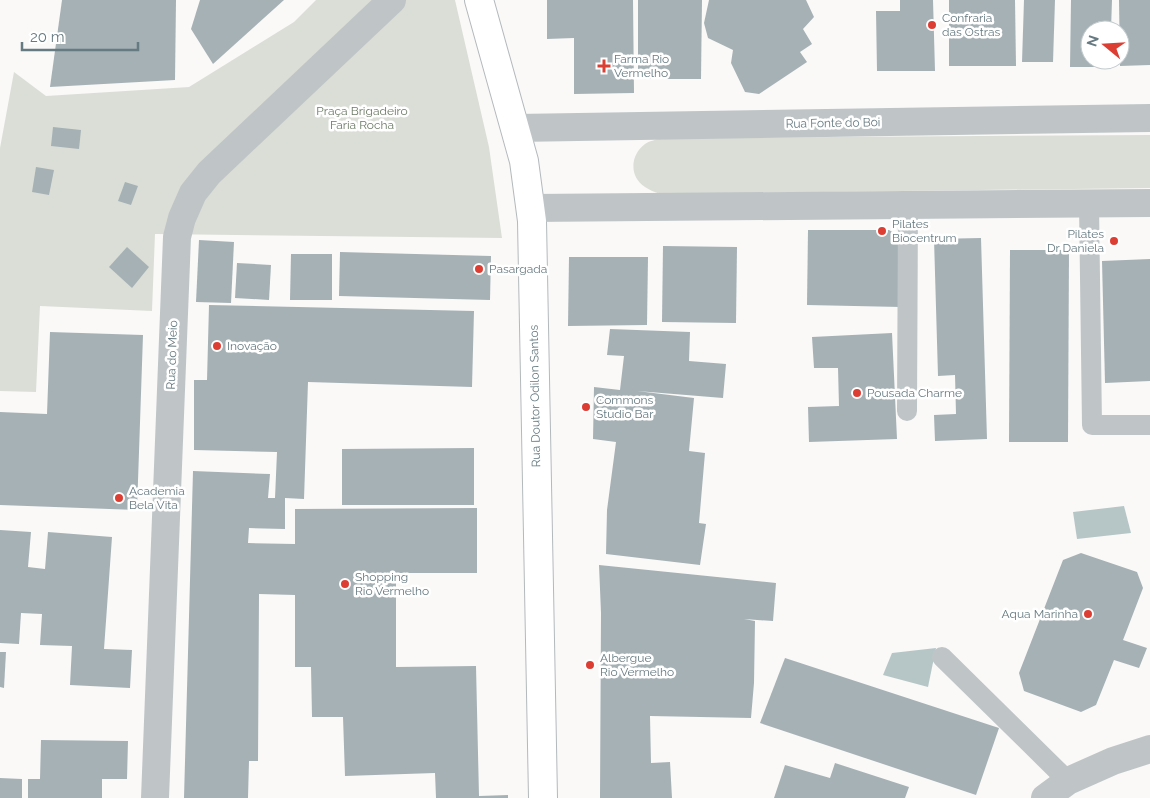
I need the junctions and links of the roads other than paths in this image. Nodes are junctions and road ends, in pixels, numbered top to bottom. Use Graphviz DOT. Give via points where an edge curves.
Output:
graph roads {
  1 [pos="392,0"];
  2 [pos="479,0"];
  3 [pos="1150,118"];
  4 [pos="516,128"];
  5 [pos="1150,203"];
  6 [pos="1089,204"];
  7 [pos="908,206"];
  8 [pos="530,208"];
  9 [pos="907,411"];
  10 [pos="1150,425"];
  11 [pos="942,657"];
  12 [pos="1150,749"];
  13 [pos="1068,781"];
  14 [pos="155,798"];
  15 [pos="543,798"];
  16 [pos="1046,798"];
  1 -- 14 [label="street, Rua do Meio" via="209,173 193,192 182,218 177,237"];
  2 -- 4 [label="main road, Rua Doutor Odilon Santos"];
  3 -- 4 [label="street, Rua Fonte do Boi"];
  4 -- 8 [label="main road, Rua Doutor Odilon Santos"];
  5 -- 6 [label="street"];
  6 -- 7 [label="street"];
  6 -- 10 [label="lane" via="1092,425"];
  7 -- 8 [label="street"];
  7 -- 9 [label="lane"];
  8 -- 15 [label="main road, Rua Doutor Odilon Santos"];
  11 -- 13 [label="lane"];
  12 -- 13 [label="street" via="1112,761"];
  13 -- 16 [label="street"];
}
